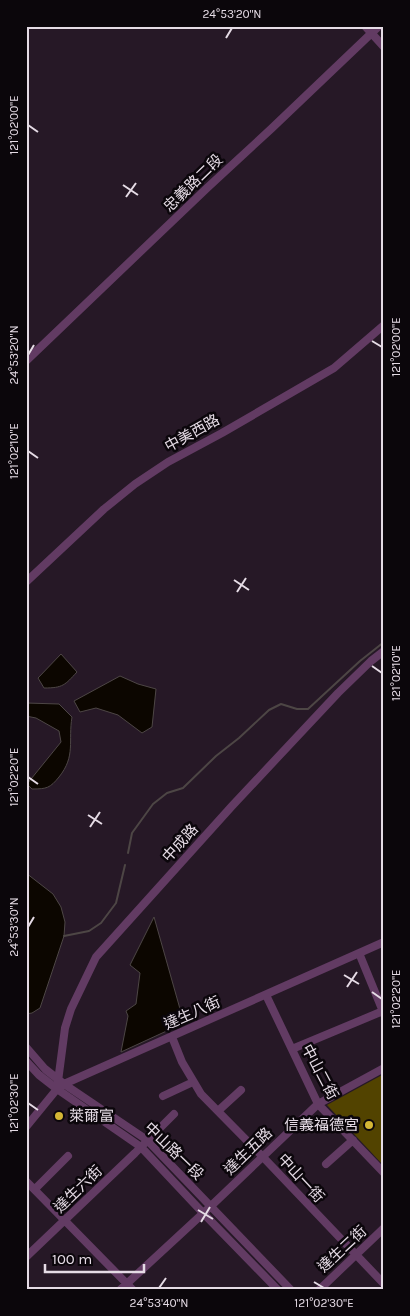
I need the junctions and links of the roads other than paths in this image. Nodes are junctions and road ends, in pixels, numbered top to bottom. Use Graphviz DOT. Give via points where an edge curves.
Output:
graph roads {
  1 [pos="365,26"];
  2 [pos="379,26"];
  3 [pos="372,34"];
  4 [pos="384,47"];
  5 [pos="384,325"];
  6 [pos="26,361"];
  7 [pos="26,582"];
  8 [pos="384,651"];
  9 [pos="384,942"];
  10 [pos="359,953"];
  11 [pos="266,995"];
  12 [pos="383,1012"];
  13 [pos="172,1037"];
  14 [pos="26,1047"];
  15 [pos="292,1049"];
  16 [pos="26,1061"];
  17 [pos="384,1068"];
  18 [pos="61,1082"];
  19 [pos="193,1082"];
  20 [pos="57,1089"];
  21 [pos="240,1090"];
  22 [pos="163,1096"];
  23 [pos="318,1104"];
  24 [pos="218,1111"];
  25 [pos="174,1114"];
  26 [pos="26,1127"];
  27 [pos="147,1140"];
  28 [pos="353,1140"];
  29 [pos="141,1147"];
  30 [pos="68,1156"];
  31 [pos="262,1156"];
  32 [pos="326,1164"];
  33 [pos="384,1173"];
  34 [pos="26,1181"];
  35 [pos="35,1190"];
  36 [pos="211,1206"];
  37 [pos="203,1213"];
  38 [pos="66,1220"];
  39 [pos="384,1228"];
  40 [pos="355,1255"];
  41 [pos="26,1257"];
  42 [pos="127,1283"];
  43 [pos="384,1284"];
  44 [pos="120,1290"];
  45 [pos="133,1290"];
  46 [pos="278,1290"];
  47 [pos="291,1290"];
  48 [pos="319,1290"];
  1 -- 3 [label="street"];
  2 -- 3 [label="street, 忠義路二段"];
  3 -- 4 [label="street"];
  3 -- 6 [label="street, 忠義路二段"];
  5 -- 7 [label="street, 中美西路" via="334,368 135,484"];
  8 -- 18 [label="street, 中成路" via="338,693 238,799 96,957 68,1018 62,1045"];
  9 -- 10 [label="street, 達生八街"];
  10 -- 11 [label="street, 達生八街"];
  10 -- 12 [label="street"];
  11 -- 13 [label="street, 達生八街"];
  11 -- 15 [label="street, 中山二街"];
  12 -- 15 [label="street"];
  13 -- 18 [label="street, 達生八街"];
  13 -- 19 [label="street, 中山一街"];
  14 -- 18 [label="street, 中山路一段"];
  15 -- 23 [label="street, 中山二街"];
  16 -- 20 [label="street, 中山路一段"];
  17 -- 23 [label="street, 達生五路"];
  18 -- 20 [label="street, 達生八街"];
  18 -- 27 [label="street, 中山路一段"];
  19 -- 22 [label="street"];
  19 -- 24 [label="street, 中山一街"];
  20 -- 26 [label="street, 達生八街"];
  20 -- 29 [label="street, 中山路一段"];
  21 -- 24 [label="street"];
  23 -- 28 [label="street, 中山二街"];
  23 -- 31 [label="street, 達生五路"];
  24 -- 31 [label="street, 中山一街"];
  25 -- 27 [label="street, 達生六街"];
  27 -- 29 [label="street, 達生六街"];
  27 -- 36 [label="street, 中山路一段"];
  28 -- 32 [label="street"];
  28 -- 33 [label="street, 中山二街"];
  29 -- 37 [label="street, 中山路一段"];
  29 -- 38 [label="street, 達生六街"];
  30 -- 35 [label="street"];
  31 -- 36 [label="street, 達生五路"];
  31 -- 40 [label="street, 中山一街"];
  34 -- 35 [label="street"];
  35 -- 38 [label="street"];
  36 -- 37 [label="street, 達生五路"];
  36 -- 47 [label="street, 中山路一段"];
  37 -- 42 [label="street, 達生五路"];
  37 -- 46 [label="street, 中山路一段"];
  38 -- 41 [label="street, 達生六街"];
  38 -- 42 [label="street"];
  39 -- 40 [label="street, 達生二街"];
  40 -- 43 [label="street, 中山一街"];
  40 -- 48 [label="street, 達生二街"];
  42 -- 44 [label="street, 達生五路"];
  42 -- 45 [label="street"];
}
